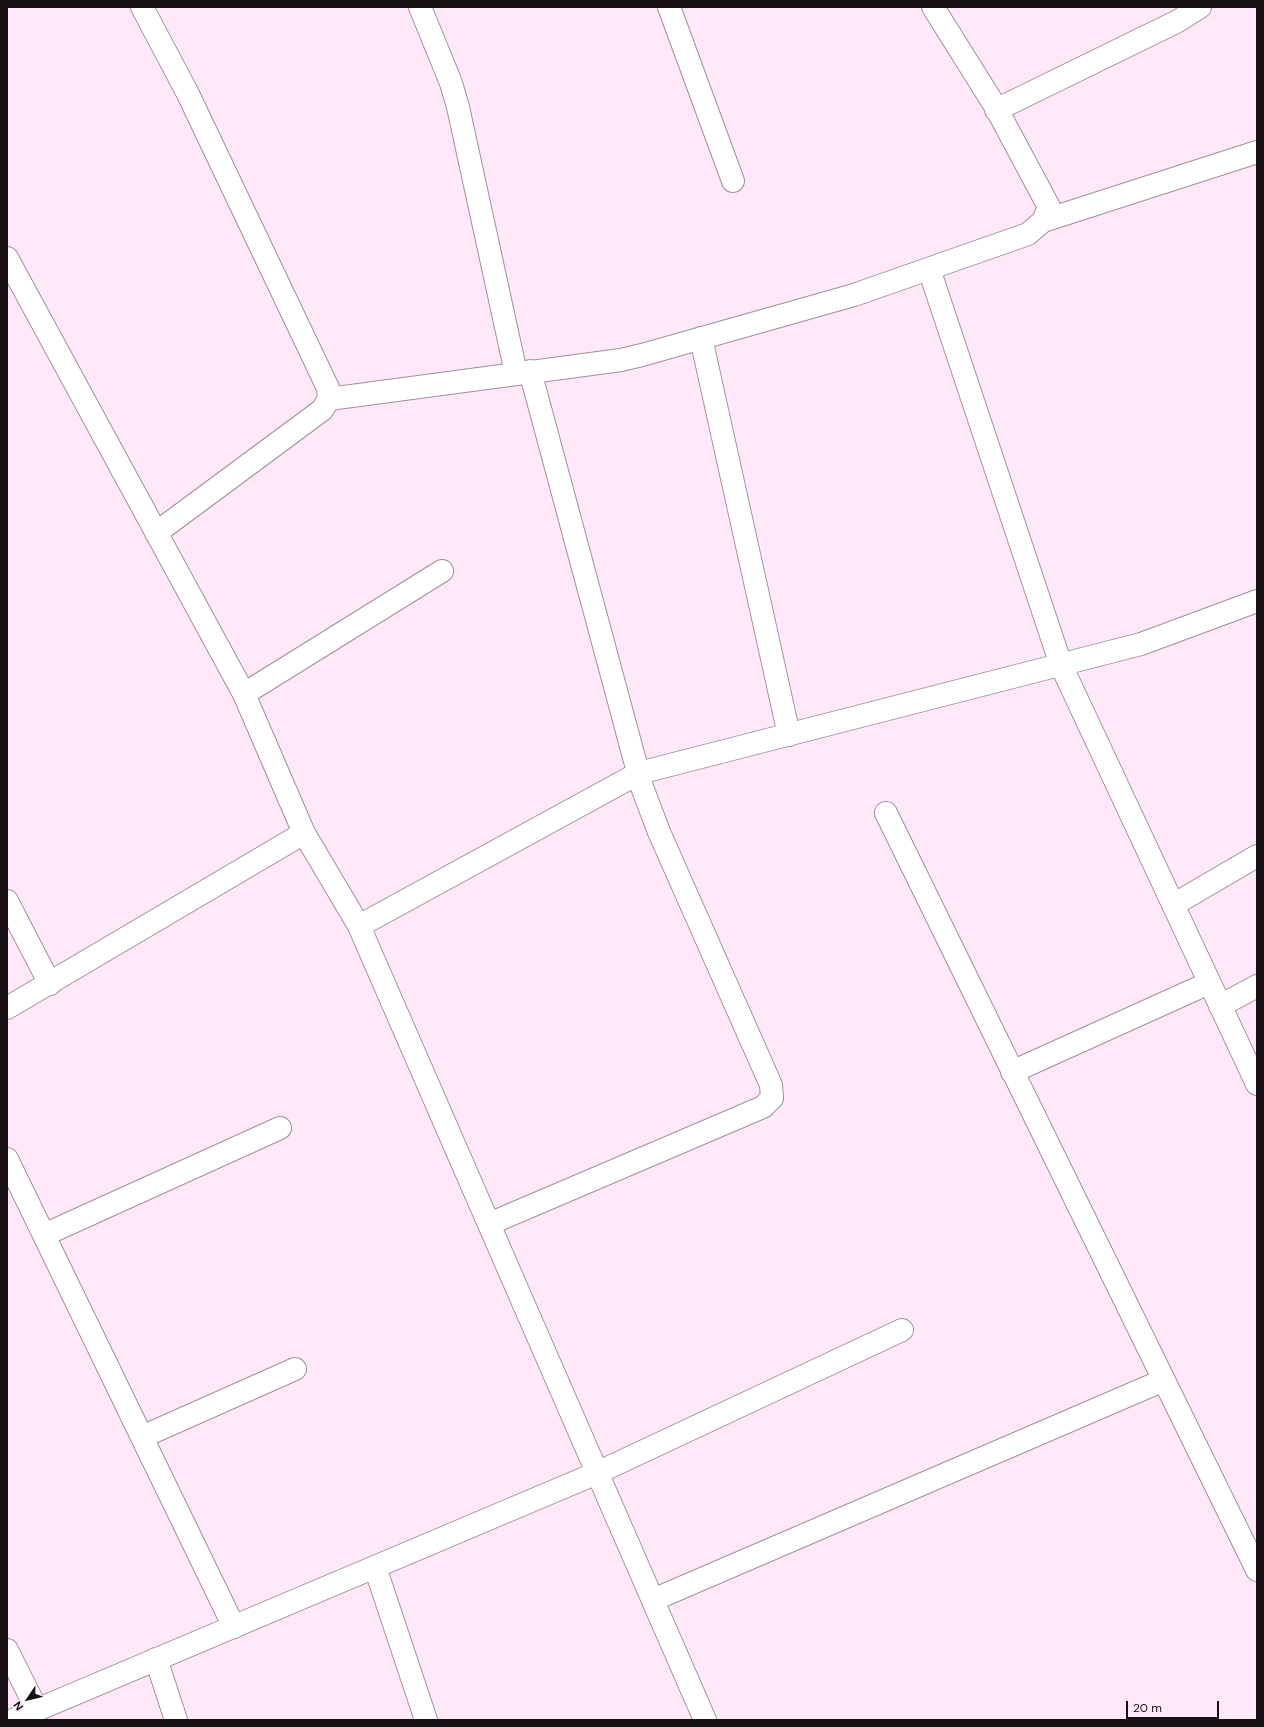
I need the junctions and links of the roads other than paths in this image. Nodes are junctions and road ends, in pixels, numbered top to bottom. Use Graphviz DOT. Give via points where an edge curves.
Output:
graph roads {
  1 [pos="142,7"];
  2 [pos="420,7"];
  3 [pos="669,7"];
  4 [pos="933,7"];
  5 [pos="1200,7"];
  6 [pos="996,110"];
  7 [pos="1257,152"];
  8 [pos="732,181"];
  9 [pos="1043,221"];
  10 [pos="7,258"];
  11 [pos="929,269"];
  12 [pos="14,287"];
  13 [pos="701,338"];
  14 [pos="523,372"];
  15 [pos="329,399"];
  16 [pos="156,533"];
  17 [pos="442,571"];
  18 [pos="1257,602"];
  19 [pos="1061,665"];
  20 [pos="244,694"];
  21 [pos="788,735"];
  22 [pos="640,780"];
  23 [pos="886,813"];
  24 [pos="310,842"];
  25 [pos="1257,856"];
  26 [pos="7,901"];
  27 [pos="1173,905"];
  28 [pos="359,926"];
  29 [pos="1210,983"];
  30 [pos="50,984"];
  31 [pos="1257,986"];
  32 [pos="1220,1006"];
  33 [pos="7,1008"];
  34 [pos="1012,1072"];
  35 [pos="1257,1084"];
  36 [pos="280,1128"];
  37 [pos="7,1159"];
  38 [pos="489,1224"];
  39 [pos="44,1235"];
  40 [pos="902,1330"];
  41 [pos="295,1369"];
  42 [pos="1164,1380"];
  43 [pos="142,1437"];
  44 [pos="597,1472"];
  45 [pos="376,1567"];
  46 [pos="1257,1570"];
  47 [pos="653,1600"];
  48 [pos="234,1626"];
  49 [pos="7,1650"];
  50 [pos="156,1659"];
  51 [pos="36,1710"];
  52 [pos="13,1720"];
  53 [pos="176,1720"];
  54 [pos="426,1720"];
  55 [pos="705,1720"];
  1 -- 15 [label="street" via="188,94 328,388"];
  2 -- 14 [label="street" via="458,107"];
  3 -- 8 [label="street"];
  4 -- 6 [label="street"];
  5 -- 6 [label="street" via="1178,21"];
  6 -- 9 [label="street" via="1049,207"];
  7 -- 9 [label="street"];
  9 -- 11 [label="street" via="1028,234"];
  10 -- 12 [label="street"];
  11 -- 13 [label="street" via="854,295"];
  11 -- 19 [label="street"];
  12 -- 16 [label="street"];
  13 -- 14 [label="street" via="621,360"];
  13 -- 21 [label="street"];
  14 -- 15 [label="street"];
  14 -- 22 [label="street"];
  15 -- 16 [label="street" via="322,410"];
  16 -- 20 [label="street"];
  17 -- 20 [label="street"];
  18 -- 19 [label="street" via="1141,644"];
  19 -- 21 [label="street"];
  19 -- 27 [label="street"];
  20 -- 24 [label="street"];
  21 -- 22 [label="street"];
  22 -- 28 [label="street"];
  22 -- 38 [label="street" via="659,832 771,1085 772,1098 763,1107"];
  23 -- 34 [label="street"];
  24 -- 28 [label="street"];
  24 -- 30 [label="street"];
  25 -- 27 [label="street"];
  26 -- 30 [label="street"];
  27 -- 29 [label="street"];
  28 -- 38 [label="street"];
  29 -- 32 [label="street"];
  29 -- 34 [label="street"];
  30 -- 33 [label="street"];
  31 -- 32 [label="street"];
  32 -- 35 [label="street"];
  34 -- 42 [label="street"];
  36 -- 39 [label="street"];
  37 -- 39 [label="street"];
  38 -- 44 [label="street"];
  39 -- 43 [label="street"];
  40 -- 44 [label="street"];
  41 -- 43 [label="street"];
  42 -- 46 [label="street"];
  42 -- 47 [label="street"];
  43 -- 48 [label="street"];
  44 -- 45 [label="street"];
  44 -- 47 [label="street"];
  45 -- 48 [label="street"];
  45 -- 54 [label="street"];
  47 -- 55 [label="street"];
  48 -- 50 [label="street"];
  49 -- 51 [label="street"];
  50 -- 51 [label="street"];
  50 -- 53 [label="street"];
  51 -- 52 [label="street"];
}
